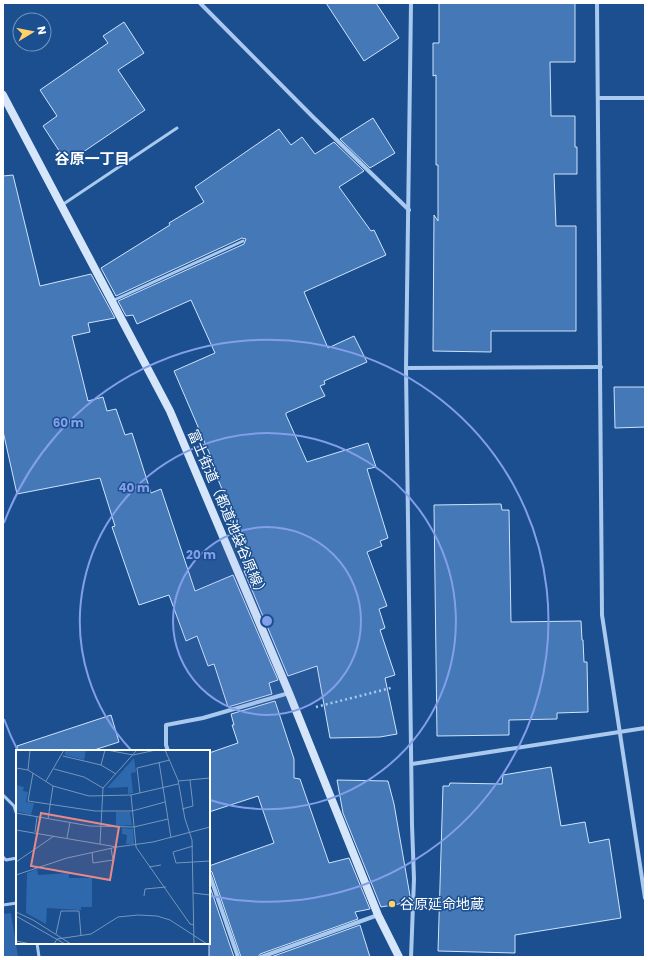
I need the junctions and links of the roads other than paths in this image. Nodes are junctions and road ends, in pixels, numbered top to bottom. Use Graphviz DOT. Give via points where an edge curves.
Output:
graph roads {
  1 [pos="200,3"];
  2 [pos="411,3"];
  3 [pos="597,3"];
  4 [pos="3,96"];
  5 [pos="598,98"];
  6 [pos="645,98"];
  7 [pos="177,128"];
  8 [pos="62,205"];
  9 [pos="409,210"];
  10 [pos="243,241"];
  11 [pos="112,301"];
  12 [pos="601,367"];
  13 [pos="406,368"];
  14 [pos="290,693"];
  15 [pos="645,728"];
  16 [pos="620,732"];
  17 [pos="168,750"];
  18 [pos="412,764"];
  19 [pos="3,796"];
  20 [pos="16,812"];
  21 [pos="16,858"];
  22 [pos="4,860"];
  23 [pos="210,875"];
  24 [pos="645,898"];
  25 [pos="16,903"];
  26 [pos="3,905"];
  27 [pos="378,915"];
  28 [pos="37,944"];
  29 [pos="39,957"];
  30 [pos="238,957"];
  31 [pos="261,957"];
  32 [pos="399,957"];
  33 [pos="411,957"];
  1 -- 9 [label="street"];
  2 -- 9 [label="street"];
  3 -- 5 [label="street"];
  4 -- 8 [label="main road, 富士街道（都道池袋谷原線）"];
  5 -- 6 [label="street"];
  5 -- 12 [label="street"];
  7 -- 8 [label="lane"];
  8 -- 11 [label="main road, 富士街道（都道池袋谷原線）"];
  9 -- 13 [label="street"];
  10 -- 11 [label="lane"];
  11 -- 14 [label="main road, 富士街道（都道池袋谷原線）" via="170,411"];
  12 -- 13 [label="street"];
  12 -- 16 [label="street" via="602,616"];
  13 -- 18 [label="street"];
  14 -- 17 [label="street" via="203,718 166,725"];
  14 -- 27 [label="main road, 富士街道（都道池袋谷原線）"];
  15 -- 16 [label="street"];
  16 -- 18 [label="street"];
  16 -- 24 [label="street"];
  18 -- 33 [label="street" via="414,879"];
  19 -- 20 [label="lane" via="14,806"];
  21 -- 22 [label="lane"];
  23 -- 30 [label="street"];
  25 -- 26 [label="lane"];
  27 -- 31 [label="street"];
  27 -- 32 [label="main road, 富士街道（都道池袋谷原線）"];
  28 -- 29 [label="lane"];
}
